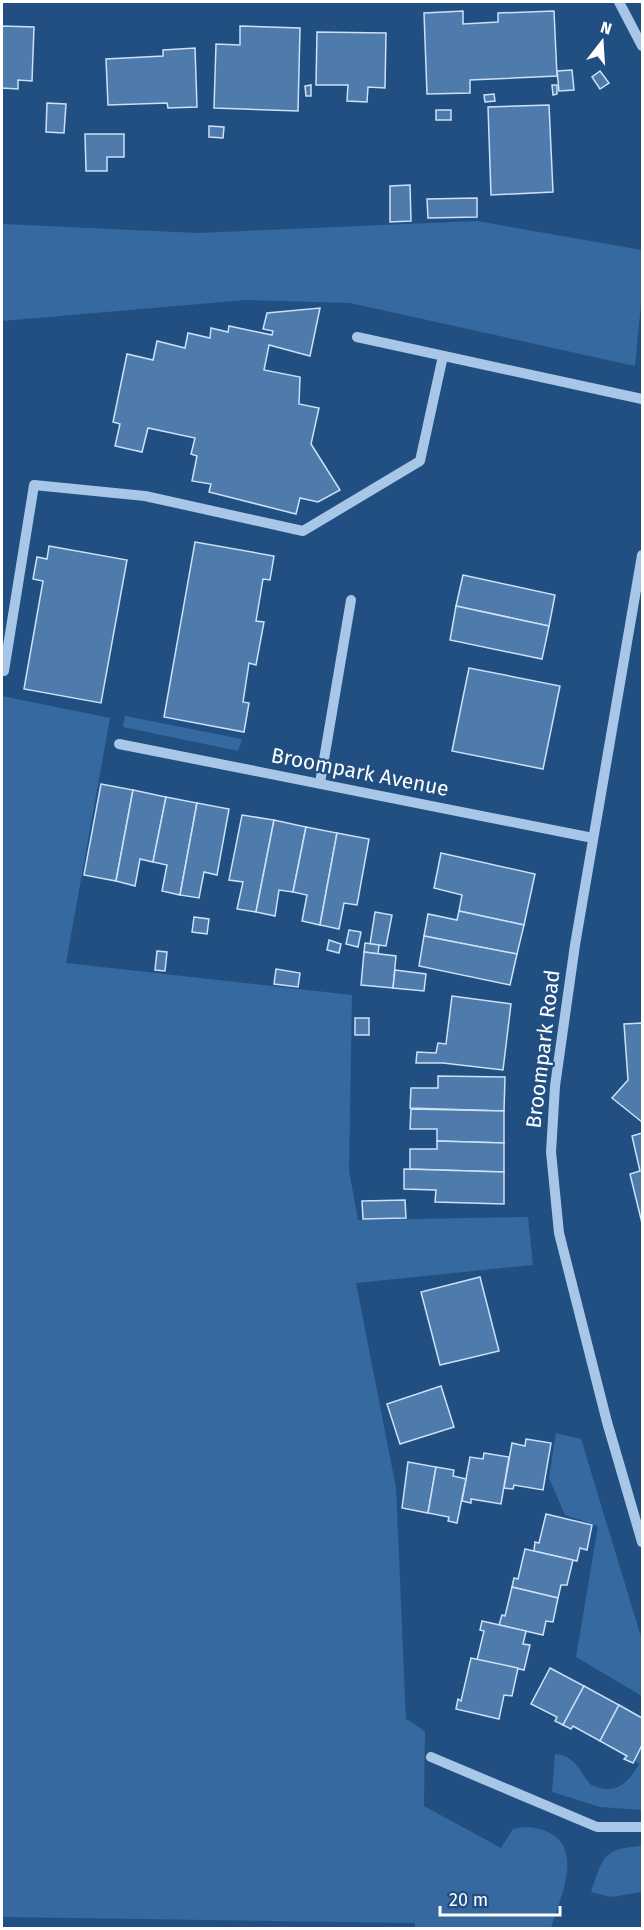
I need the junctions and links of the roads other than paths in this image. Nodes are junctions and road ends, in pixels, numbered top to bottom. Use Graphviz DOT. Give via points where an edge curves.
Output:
graph roads {
  1 [pos="619,2"];
  2 [pos="642,46"];
  3 [pos="357,337"];
  4 [pos="443,356"];
  5 [pos="642,399"];
  6 [pos="642,555"];
  7 [pos="351,600"];
  8 [pos="4,671"];
  9 [pos="119,744"];
  10 [pos="320,783"];
  11 [pos="592,838"];
  12 [pos="642,1542"];
  13 [pos="431,1757"];
  14 [pos="642,1827"];
  1 -- 2 [label="street"];
  3 -- 4 [label="street"];
  4 -- 5 [label="street"];
  4 -- 8 [label="street" via="420,461 303,531 145,496 34,485"];
  6 -- 11 [label="street, Broompark Road"];
  7 -- 10 [label="street"];
  9 -- 10 [label="street, Broompark Avenue"];
  10 -- 11 [label="street, Broompark Avenue"];
  11 -- 12 [label="street, Broompark Road" via="555,1086 551,1152 559,1233"];
  13 -- 14 [label="street" via="597,1827"];
}
